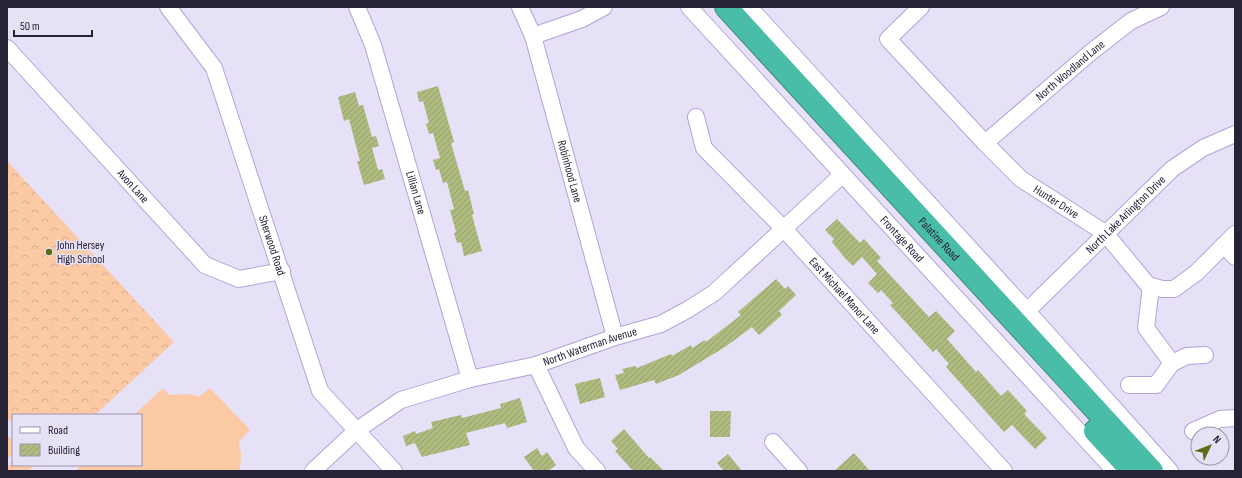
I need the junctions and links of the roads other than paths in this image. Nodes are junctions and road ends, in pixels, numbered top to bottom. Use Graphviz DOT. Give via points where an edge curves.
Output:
graph roads {
  1 [pos="168,7"];
  2 [pos="357,7"];
  3 [pos="520,7"];
  4 [pos="604,7"];
  5 [pos="689,7"];
  6 [pos="709,7"];
  7 [pos="726,7"];
  8 [pos="749,7"];
  9 [pos="921,7"];
  10 [pos="1161,7"];
  11 [pos="533,36"];
  12 [pos="7,48"];
  13 [pos="696,117"];
  14 [pos="1235,134"];
  15 [pos="985,143"];
  16 [pos="842,175"];
  17 [pos="784,229"];
  18 [pos="1105,233"];
  19 [pos="1235,234"];
  20 [pos="1224,245"];
  21 [pos="1235,257"];
  22 [pos="282,271"];
  23 [pos="1151,286"];
  24 [pos="1027,311"];
  25 [pos="614,337"];
  26 [pos="1205,355"];
  27 [pos="1172,363"];
  28 [pos="536,365"];
  29 [pos="470,379"];
  30 [pos="1129,385"];
  31 [pos="1235,418"];
  32 [pos="1203,426"];
  33 [pos="357,430"];
  34 [pos="773,442"];
  35 [pos="1125,469"];
  36 [pos="313,471"];
  37 [pos="394,471"];
  38 [pos="597,471"];
  39 [pos="799,471"];
  40 [pos="1004,471"];
  41 [pos="1152,471"];
  42 [pos="1170,471"];
  1 -- 22 [label="street, Sherwood Road" via="214,68"];
  2 -- 29 [label="street, Lillian Lane" via="374,45"];
  3 -- 11 [label="street, Robinhood Lane"];
  4 -- 11 [label="street" via="582,19"];
  5 -- 16 [label="street, Frontage Road"];
  6 -- 35 [label="highway, Palatine Road"];
  7 -- 41 [label="highway, Palatine Road"];
  8 -- 24 [label="street"];
  9 -- 15 [label="street, Hunter Drive" via="888,39"];
  10 -- 15 [label="street, North Woodland Lane" via="1131,21"];
  11 -- 25 [label="street, Robinhood Lane"];
  12 -- 22 [label="street, Avon Lane" via="205,265 240,279"];
  13 -- 17 [label="street, East Michael Manor Lane" via="704,148"];
  14 -- 18 [label="street, North Lake Arlington Drive" via="1203,148 1172,169"];
  15 -- 18 [label="street, Hunter Drive" via="1032,187"];
  16 -- 17 [label="street, North Waterman Avenue"];
  16 -- 35 [label="street, Frontage Road"];
  17 -- 25 [label="street, North Waterman Avenue" via="709,296 661,324"];
  17 -- 40 [label="street, East Michael Manor Lane"];
  18 -- 23 [label="street, Hunter Drive"];
  18 -- 24 [label="street, North Lake Arlington Drive"];
  19 -- 20 [label="street"];
  20 -- 21 [label="street"];
  20 -- 23 [label="street" via="1196,273 1174,289"];
  22 -- 33 [label="street, Sherwood Road" via="320,391"];
  23 -- 27 [label="street" via="1146,328"];
  24 -- 42 [label="street"];
  25 -- 28 [label="street, North Waterman Avenue"];
  26 -- 27 [label="street" via="1187,356"];
  27 -- 30 [label="street" via="1156,385"];
  28 -- 29 [label="street, North Waterman Avenue"];
  28 -- 38 [label="street" via="576,448"];
  29 -- 33 [label="street, North Waterman Avenue" via="402,400"];
  31 -- 32 [label="street" via="1220,419"];
  33 -- 36 [label="street, North Waterman Avenue"];
  33 -- 37 [label="street, Sherwood Road"];
  34 -- 39 [label="street"];
}
